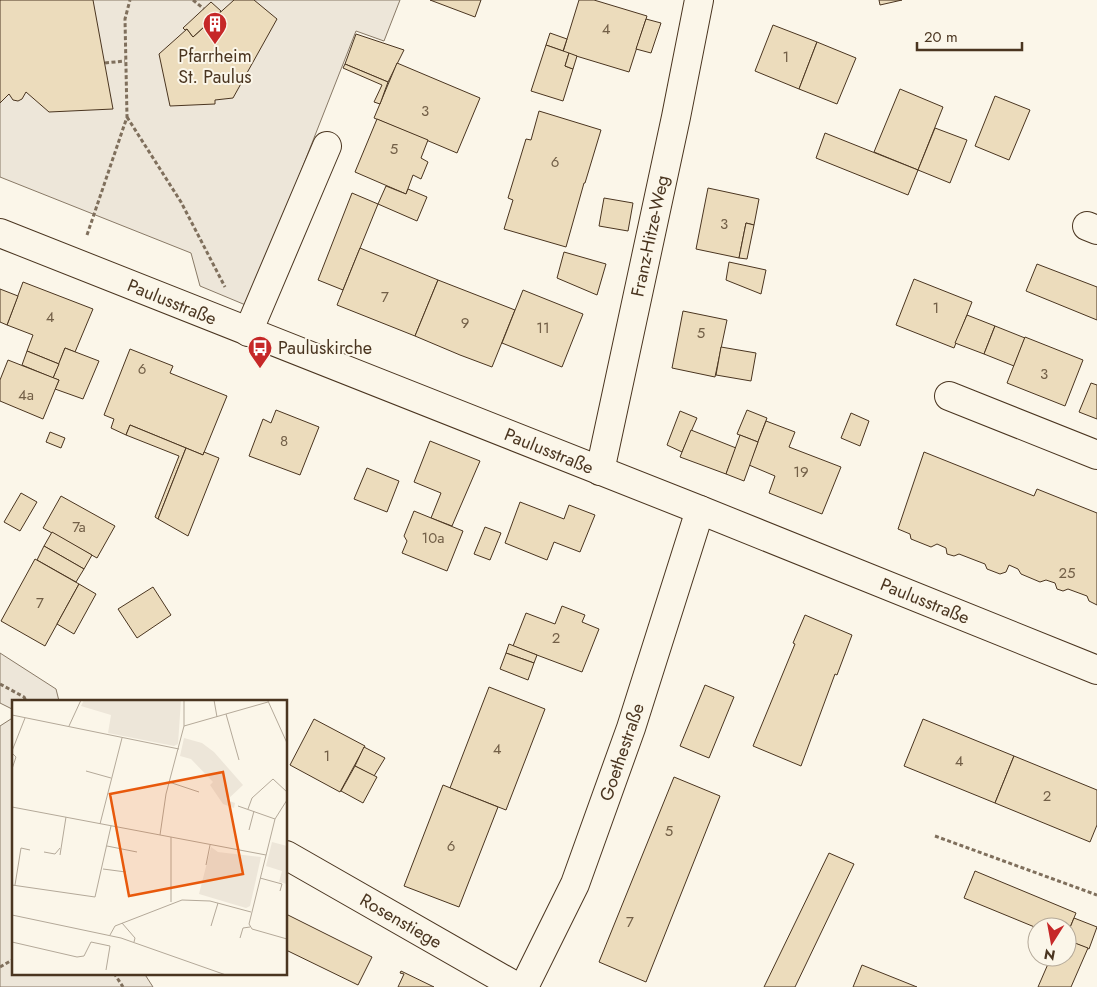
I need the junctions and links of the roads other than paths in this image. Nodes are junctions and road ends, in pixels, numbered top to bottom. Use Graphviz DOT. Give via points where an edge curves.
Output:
graph roads {
  1 [pos="699,0"];
  2 [pos="327,146"];
  3 [pos="0,233"];
  4 [pos="248,332"];
  5 [pos="949,396"];
  6 [pos="1097,455"];
  7 [pos="600,471"];
  8 [pos="700,510"];
  9 [pos="1097,670"];
  10 [pos="288,857"];
  11 [pos="516,987"];
  12 [pos="524,987"];
  1 -- 7 [label="street, Franz-Hitze-Weg"];
  2 -- 4 [label="street"];
  3 -- 4 [label="street, Paulusstraße"];
  4 -- 7 [label="street, Paulusstraße"];
  5 -- 6 [label="street"];
  7 -- 8 [label="street, Paulusstraße"];
  8 -- 9 [label="street, Paulusstraße"];
  8 -- 12 [label="street, Goethestraße" via="631,728 575,884"];
  10 -- 11 [label="street, Rosenstiege"];
}
